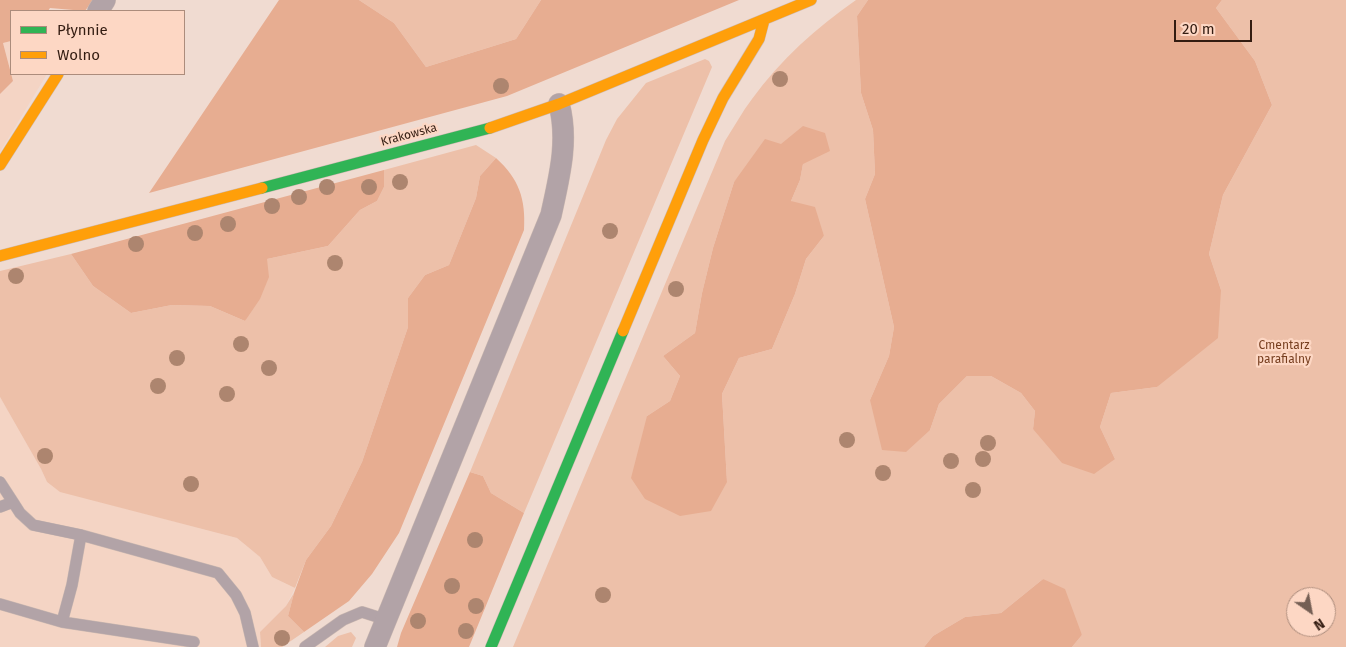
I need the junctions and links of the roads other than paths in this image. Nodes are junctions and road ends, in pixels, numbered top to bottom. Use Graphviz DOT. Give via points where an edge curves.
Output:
graph roads {
  1 [pos="811,0"];
  2 [pos="764,20"];
  3 [pos="57,75"];
  4 [pos="559,104"];
  5 [pos="0,165"];
  6 [pos="0,256"];
  7 [pos="0,482"];
  8 [pos="13,502"];
  9 [pos="0,507"];
  10 [pos="81,535"];
  11 [pos="0,604"];
  12 [pos="386,620"];
  13 [pos="62,622"];
  14 [pos="194,642"];
  15 [pos="252,647"];
  16 [pos="305,647"];
  17 [pos="375,647"];
  18 [pos="491,647"];
  1 -- 2 [label="street, Krakowska"];
  2 -- 4 [label="street, Krakowska"];
  2 -- 18 [label="street" via="755,47 723,98 703,140"];
  3 -- 5 [label="street"];
  4 -- 6 [label="street, Krakowska" via="501,125"];
  4 -- 12 [label="street" via="564,134 551,215"];
  7 -- 8 [label="lane"];
  8 -- 9 [label="lane"];
  8 -- 10 [label="lane" via="33,525"];
  10 -- 13 [label="lane"];
  10 -- 15 [label="lane" via="218,573 236,595 245,613"];
  11 -- 13 [label="lane"];
  12 -- 16 [label="lane" via="362,612 343,620"];
  12 -- 17 [label="street"];
  13 -- 14 [label="lane"];
}
